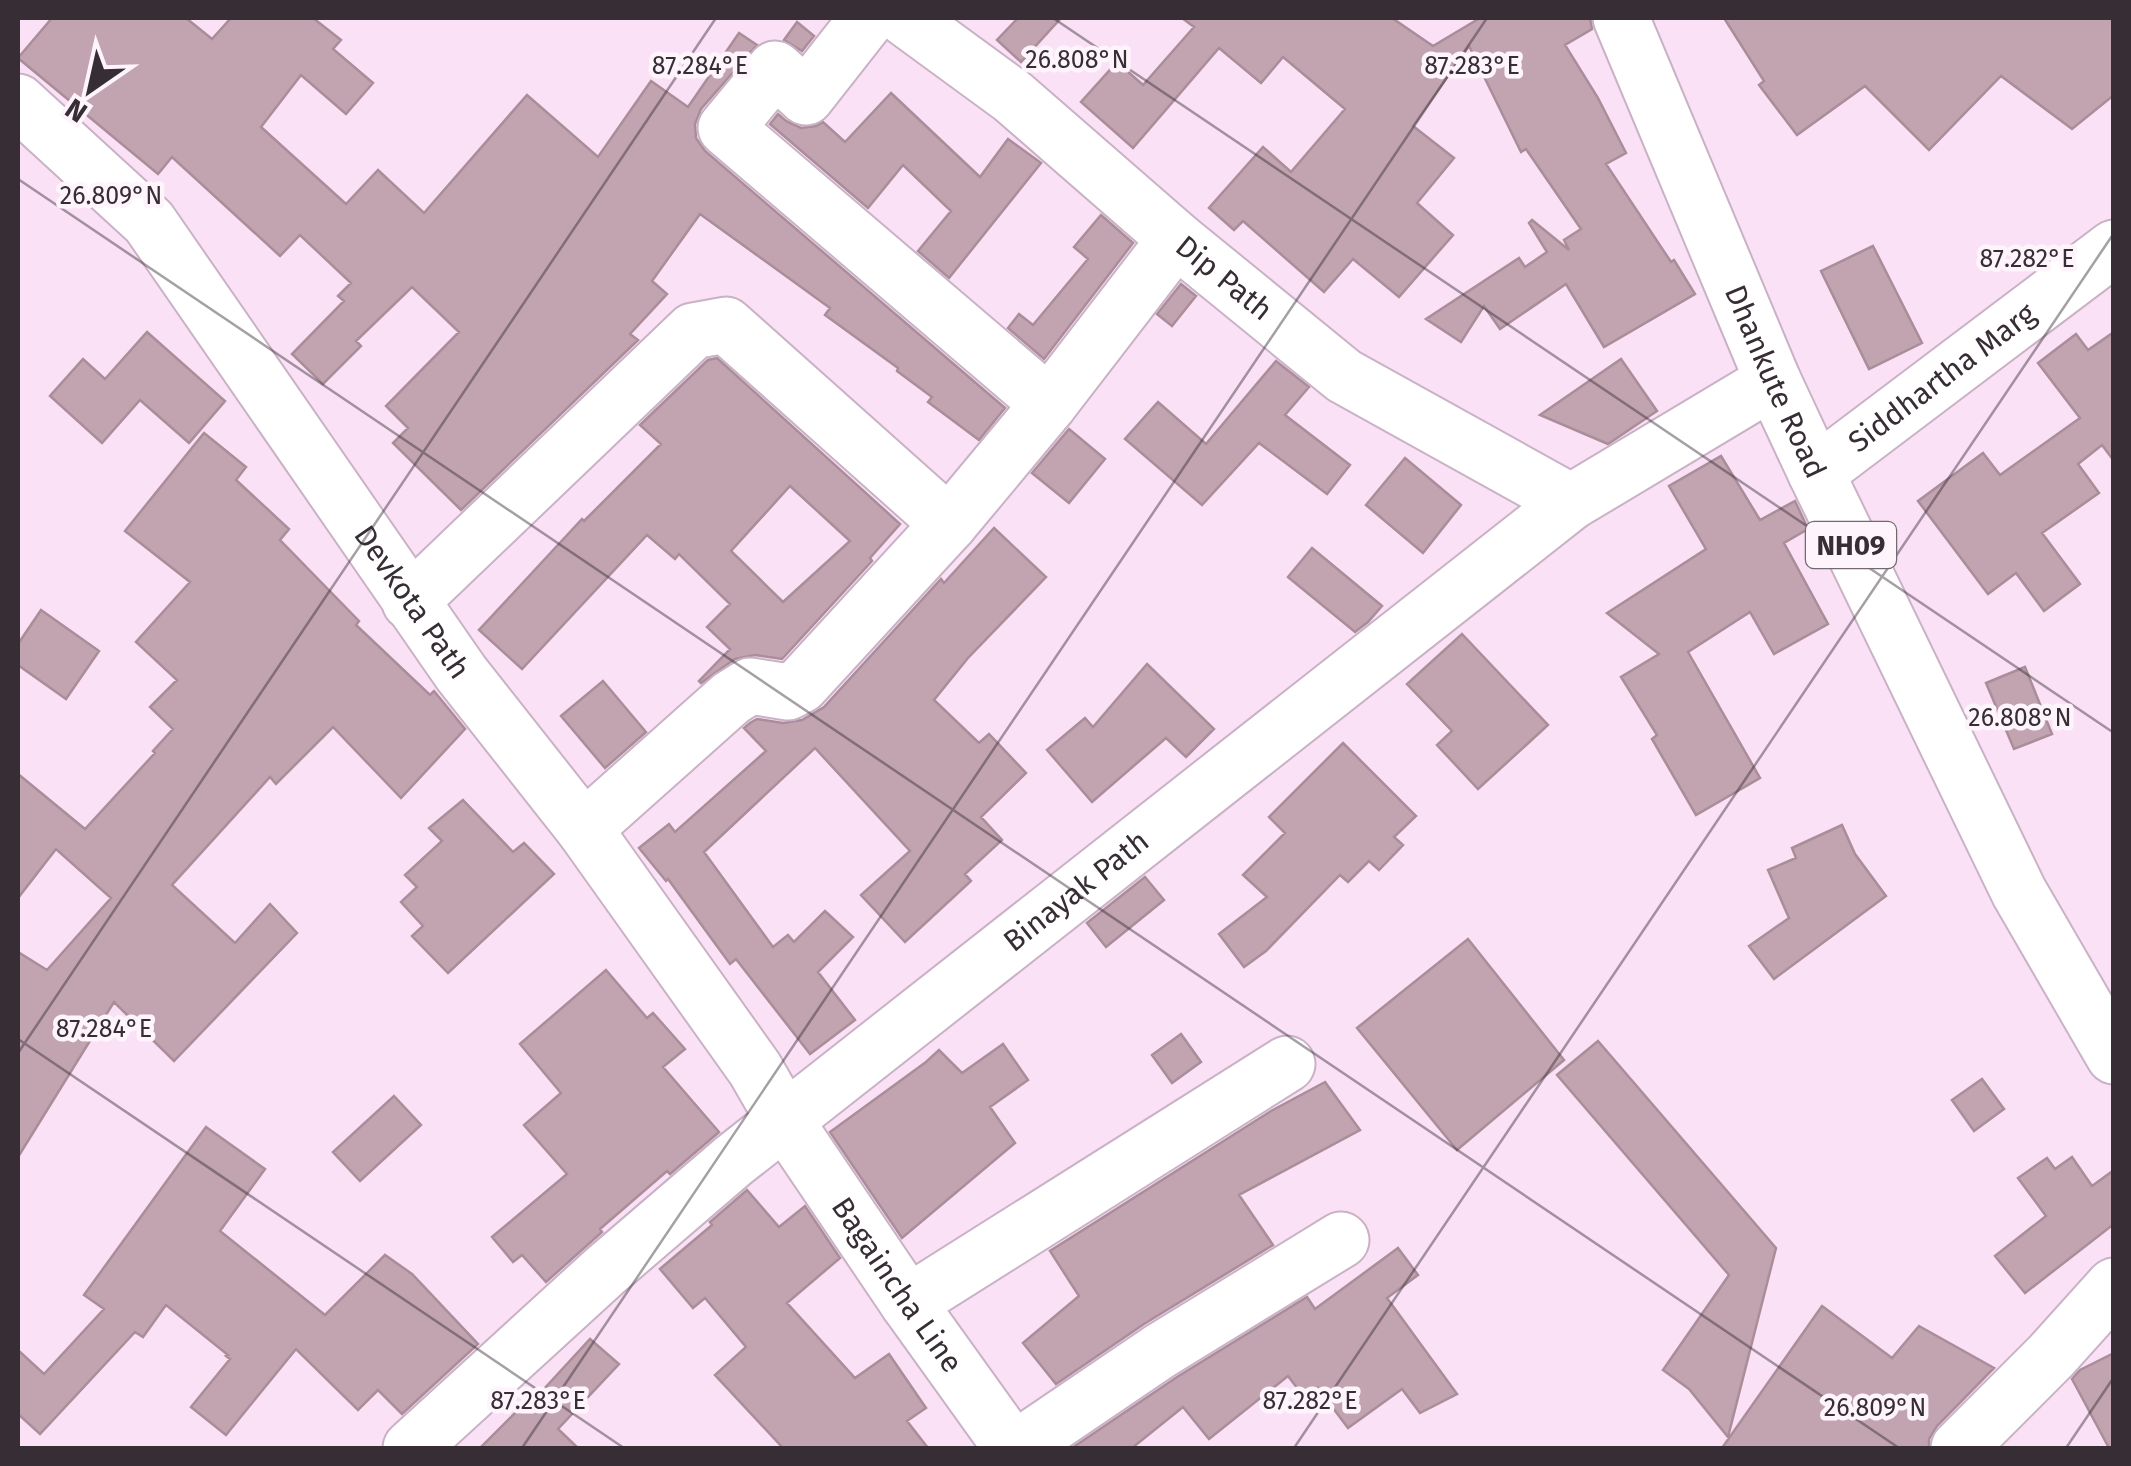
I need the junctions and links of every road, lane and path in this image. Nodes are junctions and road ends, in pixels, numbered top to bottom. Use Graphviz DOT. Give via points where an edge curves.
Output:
graph roads {
  1 [pos="868,18"];
  2 [pos="905,18"];
  3 [pos="1621,18"];
  4 [pos="18,102"];
  5 [pos="1176,240"];
  6 [pos="2114,248"];
  7 [pos="1773,381"];
  8 [pos="1049,404"];
  9 [pos="1816,473"];
  10 [pos="1571,502"];
  11 [pos="949,524"];
  12 [pos="410,602"];
  13 [pos="584,828"];
  14 [pos="2114,1056"];
  15 [pos="1287,1064"];
  16 [pos="785,1121"];
  17 [pos="1341,1240"];
  18 [pos="2114,1286"];
  19 [pos="908,1303"];
  20 [pos="411,1448"];
  21 [pos="1014,1448"];
  22 [pos="1959,1448"];
  1 -- 8 [label="street" via="806,97 775,69 726,128"];
  2 -- 5 [label="street, Dip Path" via="1013,97"];
  3 -- 7 [label="street, Dhankute Road / NH09"];
  4 -- 12 [label="street, Devkota Path" via="149,222"];
  5 -- 8 [label="street"];
  5 -- 10 [label="street, Dip Path" via="1344,376"];
  6 -- 9 [label="street, Siddhartha Marg"];
  7 -- 9 [label="street, Dhankute Road / NH09"];
  7 -- 10 [label="street, Binayak Path"];
  8 -- 11 [label="street"];
  9 -- 14 [label="street, Dhankute Road / NH09" via="2020,892"];
  10 -- 16 [label="street, Binayak Path"];
  11 -- 12 [label="street" via="726,325 692,331"];
  11 -- 13 [label="street" via="801,685 788,692 750,686 730,698"];
  12 -- 13 [label="street, Devkota Path"];
  13 -- 16 [label="street, Devkota Path"];
  15 -- 19 [label="street"];
  16 -- 19 [label="street, Bagaincha Line"];
  16 -- 20 [label="street, Binayak Path" via="606,1270"];
  17 -- 21 [label="street"];
  18 -- 22 [label="street"];
  19 -- 21 [label="street, Bagaincha Line"];
}
